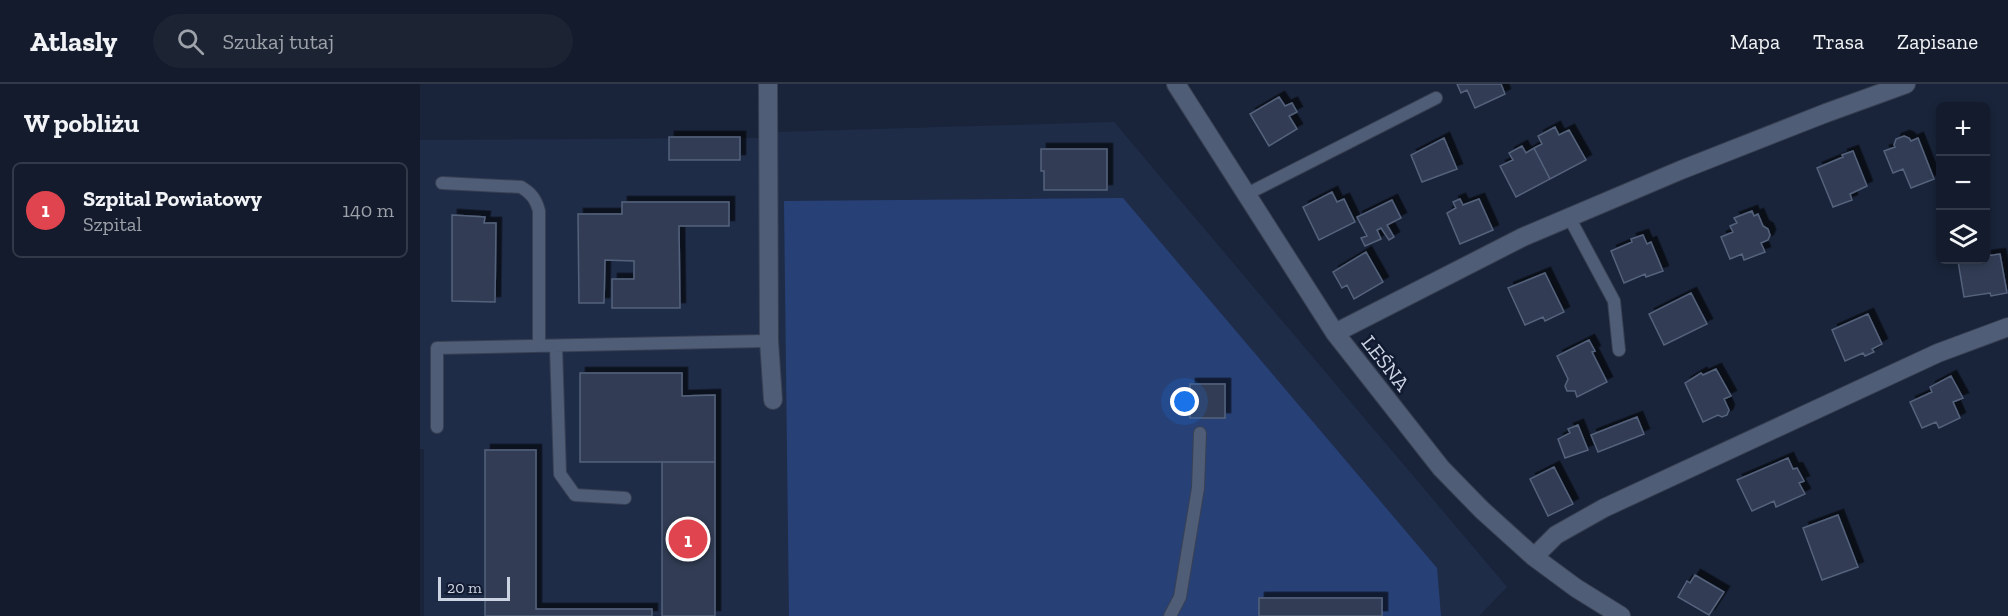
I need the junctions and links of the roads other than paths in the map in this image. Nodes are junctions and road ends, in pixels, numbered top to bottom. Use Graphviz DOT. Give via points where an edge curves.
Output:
graph roads {
  1 [pos="768,84"];
  2 [pos="1176,84"];
  3 [pos="1906,84"];
  4 [pos="1436,98"];
  5 [pos="442,183"];
  6 [pos="1247,194"];
  7 [pos="1569,218"];
  8 [pos="2008,327"];
  9 [pos="1335,333"];
  10 [pos="769,341"];
  11 [pos="556,345"];
  12 [pos="539,346"];
  13 [pos="1619,350"];
  14 [pos="773,400"];
  15 [pos="437,427"];
  16 [pos="1200,433"];
  17 [pos="625,498"];
  18 [pos="1534,557"];
  19 [pos="1170,616"];
  20 [pos="1621,616"];
  1 -- 10 [label="street"];
  2 -- 6 [label="street, LEŚNA"];
  3 -- 7 [label="street"];
  4 -- 6 [label="lane"];
  5 -- 12 [label="lane" via="521,186 531,193 538,211"];
  6 -- 9 [label="street, LEŚNA"];
  7 -- 9 [label="street" via="1523,237"];
  7 -- 13 [label="lane" via="1614,301"];
  8 -- 18 [label="street" via="1938,353 1604,508 1556,535"];
  9 -- 18 [label="street, LEŚNA" via="1441,468"];
  10 -- 11 [label="lane"];
  10 -- 14 [label="street"];
  11 -- 12 [label="lane"];
  11 -- 17 [label="lane" via="560,474 575,495"];
  12 -- 15 [label="lane" via="437,348"];
  16 -- 19 [label="lane" via="1198,488 1180,597"];
  18 -- 20 [label="street, LEŚNA"];
}
